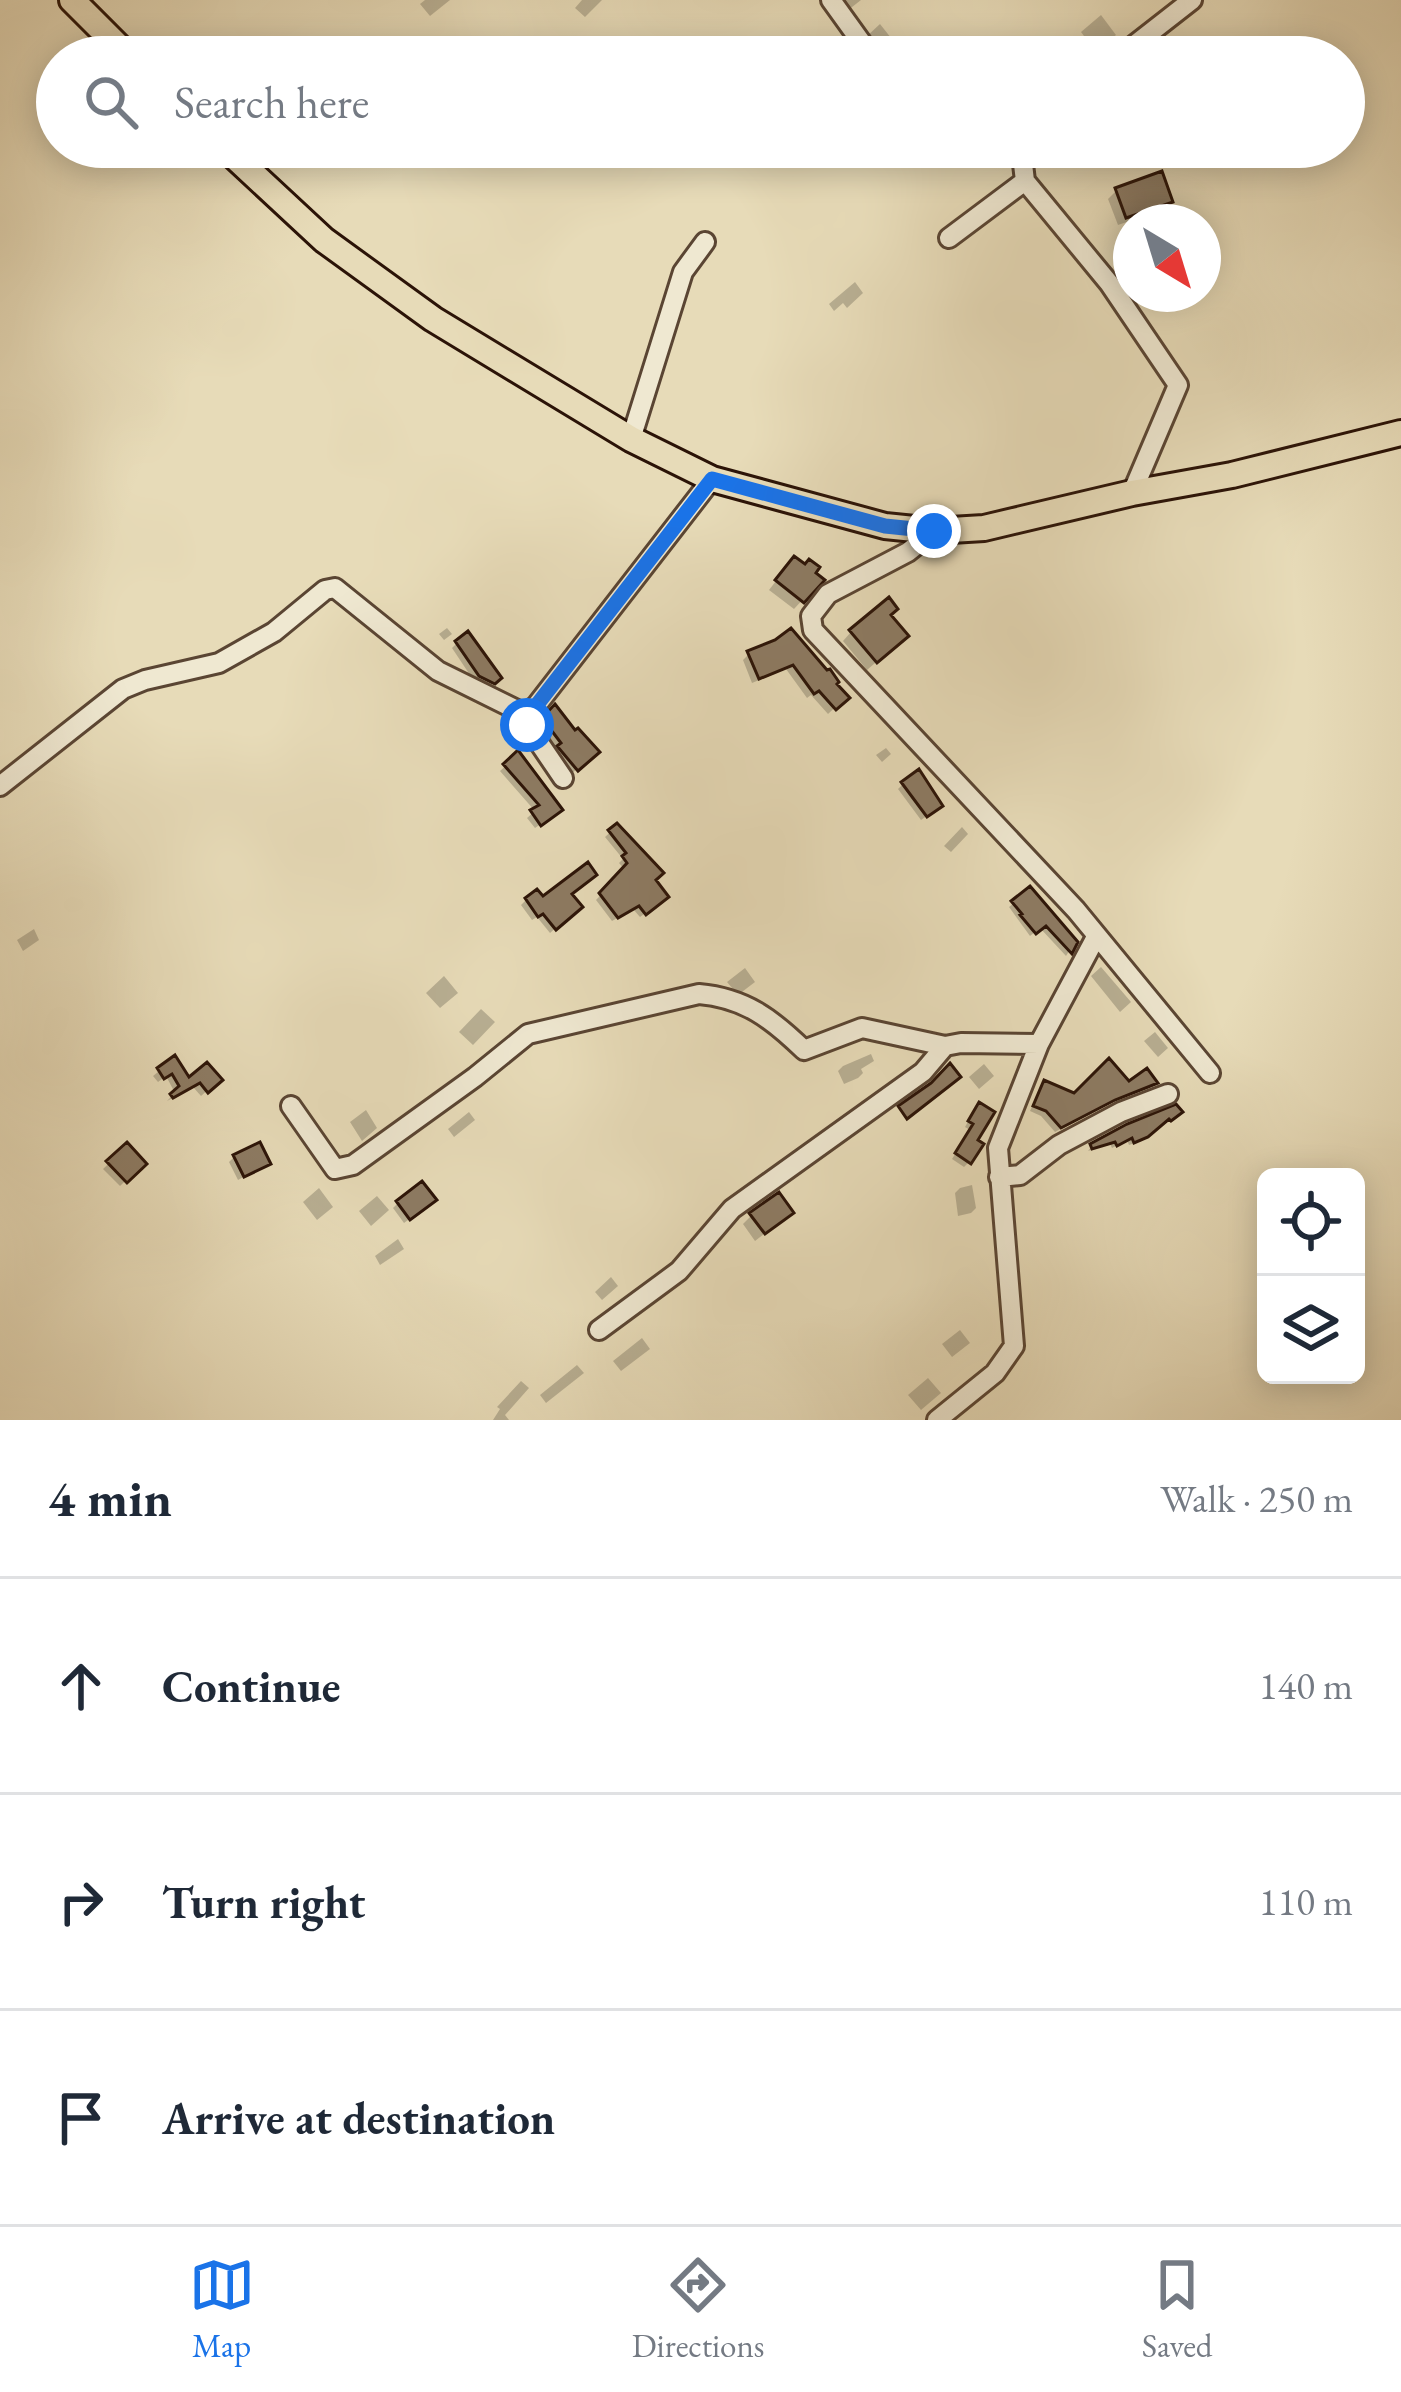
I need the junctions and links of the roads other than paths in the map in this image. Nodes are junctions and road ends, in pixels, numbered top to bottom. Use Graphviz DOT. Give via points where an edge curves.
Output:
graph roads {
  1 [pos="72,0"];
  2 [pos="831,0"];
  3 [pos="1192,0"];
  4 [pos="108,36"];
  5 [pos="857,36"];
  6 [pos="1146,36"];
  7 [pos="247,168"];
  8 [pos="1023,168"];
  9 [pos="1025,181"];
  10 [pos="949,238"];
  11 [pos="705,242"];
  12 [pos="1401,434"];
  13 [pos="631,439"];
  14 [pos="712,479"];
  15 [pos="1132,493"];
  16 [pos="934,531"];
  17 [pos="525,714"];
  18 [pos="563,778"];
  19 [pos="0,786"];
  20 [pos="1096,937"];
  21 [pos="1039,1044"];
  22 [pos="945,1046"];
  23 [pos="1210,1073"];
  24 [pos="1168,1094"];
  25 [pos="291,1106"];
  26 [pos="999,1177"];
  27 [pos="598,1330"];
  28 [pos="938,1420"];
  1 -- 4 [label="main road"];
  2 -- 5 [label="street"];
  3 -- 6 [label="street"];
  7 -- 13 [label="main road" via="324,240 433,320"];
  8 -- 9 [label="street"];
  9 -- 10 [label="street"];
  9 -- 15 [label="street" via="1178,385"];
  11 -- 13 [label="street" via="682,272"];
  12 -- 15 [label="main road"];
  13 -- 14 [label="main road"];
  14 -- 16 [label="main road" via="885,526"];
  14 -- 17 [label="street"];
  15 -- 16 [label="main road" via="984,528"];
  16 -- 20 [label="street" via="828,595 811,616 813,630"];
  17 -- 18 [label="street"];
  17 -- 19 [label="street" via="438,671 335,588 219,663 123,689"];
  20 -- 21 [label="street"];
  20 -- 23 [label="street"];
  21 -- 22 [label="street"];
  21 -- 26 [label="street" via="998,1148"];
  22 -- 25 [label="street" via="862,1028 804,1050 769,1017 699,994 528,1034 353,1165 335,1168"];
  22 -- 27 [label="street" via="923,1072 733,1208 679,1271"];
  24 -- 26 [label="street" via="1059,1145 1020,1175"];
  26 -- 28 [label="street" via="1014,1346 995,1373"];
}
